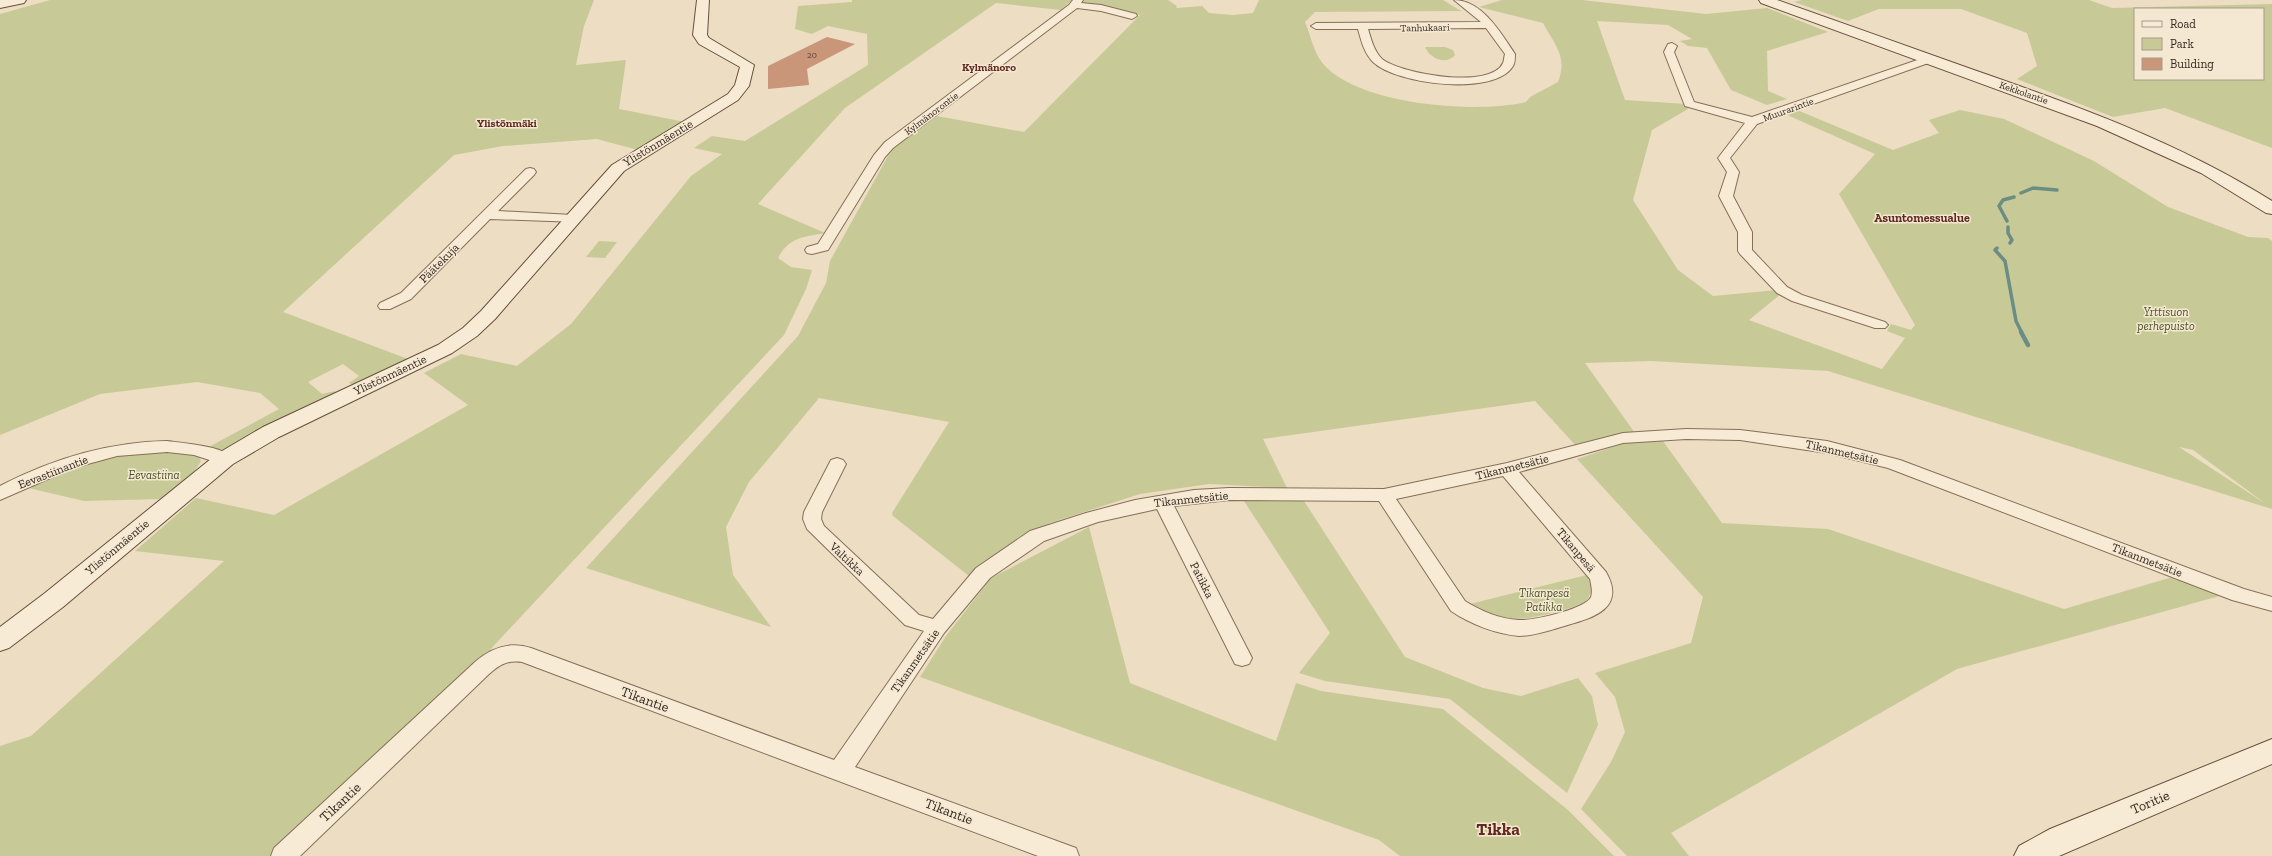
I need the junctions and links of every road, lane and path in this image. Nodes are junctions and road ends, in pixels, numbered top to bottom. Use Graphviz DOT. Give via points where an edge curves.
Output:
graph roads {
  1 [pos="20,0"];
  2 [pos="703,0"];
  3 [pos="1459,0"];
  4 [pos="1765,0"];
  5 [pos="1076,3"];
  6 [pos="0,4"];
  7 [pos="1132,16"];
  8 [pos="1489,25"];
  9 [pos="1316,26"];
  10 [pos="1362,27"];
  11 [pos="1672,46"];
  12 [pos="1930,59"];
  13 [pos="1753,121"];
  14 [pos="530,172"];
  15 [pos="2272,208"];
  16 [pos="488,215"];
  17 [pos="573,219"];
  18 [pos="812,250"];
  19 [pos="385,306"];
  20 [pos="1880,325"];
  21 [pos="225,459"];
  22 [pos="837,464"];
  23 [pos="1507,469"];
  24 [pos="0,494"];
  25 [pos="1384,495"];
  26 [pos="1162,501"];
  27 [pos="2272,604"];
  28 [pos="937,628"];
  29 [pos="0,641"];
  30 [pos="1242,658"];
  31 [pos="2272,751"];
  32 [pos="840,770"];
  33 [pos="283,856"];
  34 [pos="1067,856"];
  35 [pos="2030,856"];
  1 -- 6 [label="street"];
  2 -- 17 [label="street, Ylistönmäentie" via="700,35 704,41 739,67 742,86 734,97 618,168"];
  3 -- 8 [label="street"];
  4 -- 12 [label="street, Kekkolantie"];
  5 -- 7 [label="street"];
  5 -- 18 [label="street, Kylmänorontie" via="889,145 880,155 822,247"];
  8 -- 10 [label="street, Tanhukaari"];
  8 -- 10 [label="street" via="1510,54 1510,60 1506,68 1496,74 1470,80 1417,77 1382,64 1373,54"];
  9 -- 10 [label="street, Tanhukaari"];
  11 -- 13 [label="street" via="1669,52 1689,104"];
  12 -- 13 [label="street, Muurarintie"];
  12 -- 15 [label="street, Kekkolantie" via="2084,113 2170,149"];
  13 -- 20 [label="street, Muurarintie" via="1724,158 1734,172 1726,196 1745,232 1745,251 1782,290 1797,298"];
  14 -- 16 [label="street, Päätekuja"];
  16 -- 17 [label="street"];
  16 -- 19 [label="street, Päätekuja" via="406,296"];
  17 -- 21 [label="street, Ylistönmäentie" via="488,316 470,332 445,349 271,432"];
  21 -- 24 [label="street, Eevastiinantie" via="190,449 163,446 131,449 75,461 31,478"];
  21 -- 29 [label="street, Ylistönmäentie" via="54,600"];
  22 -- 28 [label="street, Valtikka" via="814,512 812,519 816,529 912,620"];
  23 -- 25 [label="street, Tikanmetsätie"];
  23 -- 25 [label="street, Tikanpesä" via="1599,577 1602,590 1600,601 1590,611 1520,628 1473,616 1458,606"];
  23 -- 27 [label="street, Tikanmetsätie" via="1631,438 1686,434 1740,435 1827,447 1894,464 2239,595"];
  25 -- 26 [label="street, Tikanmetsätie" via="1229,494"];
  26 -- 28 [label="street, Tikanmetsätie" via="1093,517 1037,536 983,573"];
  26 -- 30 [label="street, Patikka"];
  28 -- 32 [label="street, Tikanmetsätie"];
  31 -- 35 [label="street, Toritie" via="2061,839"];
  32 -- 33 [label="street, Tikantie" via="524,654 502,653 482,668"];
  32 -- 34 [label="street, Tikantie"];
}
